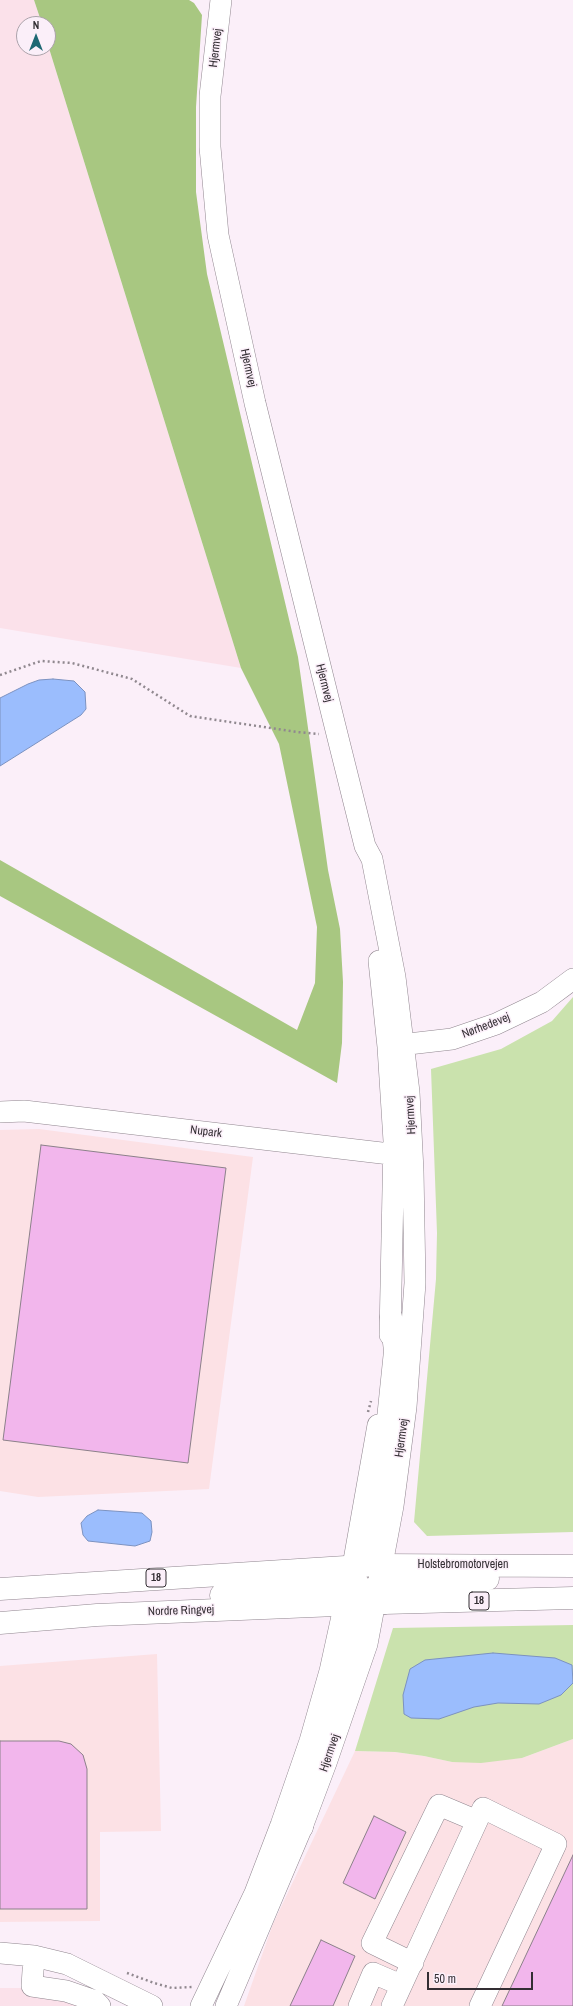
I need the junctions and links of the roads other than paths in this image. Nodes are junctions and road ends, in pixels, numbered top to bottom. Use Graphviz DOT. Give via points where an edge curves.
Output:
graph roads {
  1 [pos="221,0"];
  2 [pos="573,980"];
  3 [pos="396,1046"];
  4 [pos="0,1112"];
  5 [pos="403,1155"];
  6 [pos="391,1317"];
  7 [pos="573,1566"];
  8 [pos="573,1576"];
  9 [pos="369,1586"];
  10 [pos="0,1589"];
  11 [pos="573,1598"];
  12 [pos="0,1623"];
  13 [pos="477,1821"];
  14 [pos="302,1827"];
  15 [pos="0,1953"];
  16 [pos="34,1956"];
  17 [pos="412,1963"];
  18 [pos="401,1985"];
  19 [pos="100,2006"];
  20 [pos="152,2006"];
  21 [pos="201,2006"];
  22 [pos="226,2006"];
  23 [pos="359,2006"];
  24 [pos="392,2006"];
  25 [pos="480,2006"];
  1 -- 3 [label="street, Hjermvej" via="210,96 210,147 218,235 255,403 365,846 372,859 380,895 395,977"];
  2 -- 3 [label="street, Nørhedevej" via="542,1002 496,1024 452,1039"];
  3 -- 5 [label="street, Hjermvej"];
  4 -- 5 [label="street, Nupark" via="24,1111"];
  5 -- 6 [label="street, Hjermvej"];
  5 -- 9 [label="street, Hjermvej" via="415,1283 406,1407 393,1506"];
  6 -- 9 [label="main road" via="395,1352"];
  7 -- 9 [label="main road, Holstebromotorvejen / 18"];
  8 -- 9 [label="main road"];
  9 -- 10 [label="main road, 18" via="312,1569"];
  9 -- 11 [label="main road, 18" via="418,1602"];
  9 -- 12 [label="main road, Nordre Ringvej / 18"];
  9 -- 14 [label="main road" via="308,1787"];
  9 -- 21 [label="street, Hjermvej" via="330,1671 281,1825 254,1893"];
  13 -- 17 [label="street"];
  13 -- 17 [label="street" via="439,1805 372,1943"];
  13 -- 25 [label="street" via="483,1808 556,1844"];
  14 -- 22 [label="street"];
  15 -- 16 [label="street"];
  16 -- 19 [label="street" via="32,1986 66,1991 95,2001"];
  16 -- 20 [label="street" via="67,1964"];
  17 -- 18 [label="street"];
  18 -- 23 [label="street" via="373,1973"];
  18 -- 24 [label="street"];
}
